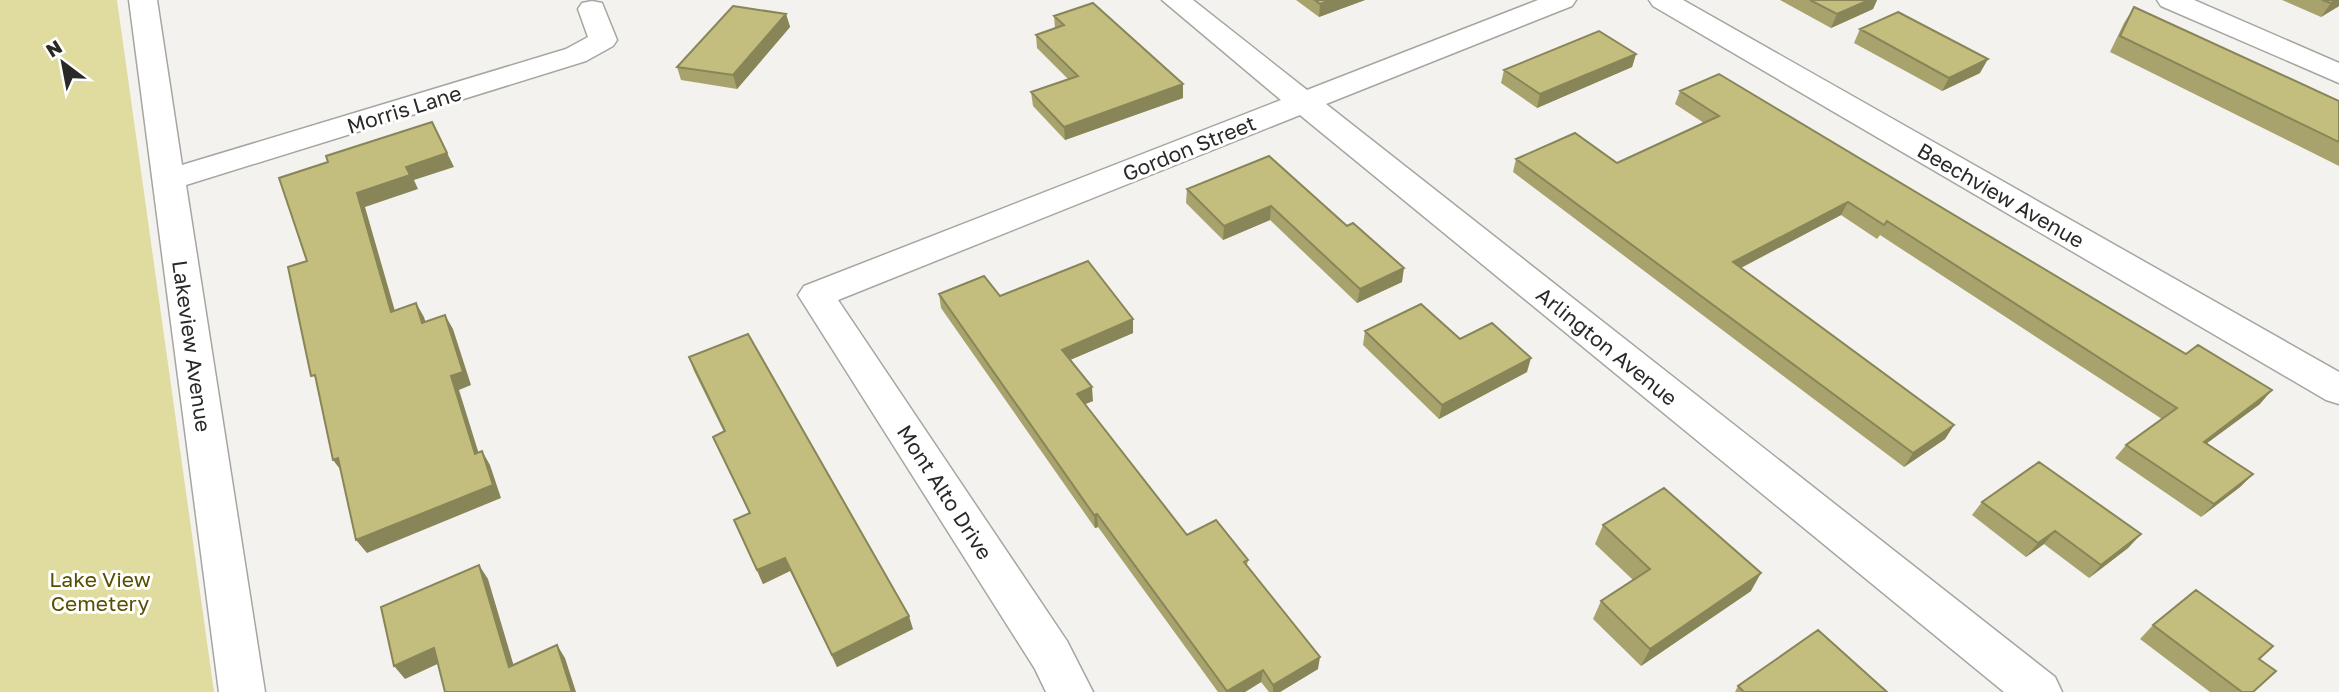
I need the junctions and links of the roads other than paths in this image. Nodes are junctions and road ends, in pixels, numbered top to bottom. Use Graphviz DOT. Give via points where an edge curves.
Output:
graph roads {
  1 [pos="143,0"];
  2 [pos="1176,0"];
  3 [pos="1562,0"];
  4 [pos="1663,0"];
  5 [pos="2171,0"];
  6 [pos="593,9"];
  7 [pos="2339,74"];
  8 [pos="1303,103"];
  9 [pos="169,180"];
  10 [pos="816,295"];
  11 [pos="2339,390"];
  12 [pos="242,692"];
  13 [pos="1070,692"];
  14 [pos="2039,692"];
  1 -- 9 [label="street, Lakeview Avenue"];
  2 -- 8 [label="street, Arlington Avenue"];
  3 -- 8 [label="street, Gordon Street"];
  4 -- 11 [label="street, Beechview Avenue"];
  5 -- 7 [label="street"];
  6 -- 9 [label="street, Morris Lane" via="603,40 576,55"];
  8 -- 10 [label="street, Gordon Street"];
  8 -- 14 [label="street, Arlington Avenue"];
  9 -- 12 [label="street, Lakeview Avenue"];
  10 -- 13 [label="street, Mont Alto Drive" via="1051,655"];
}
